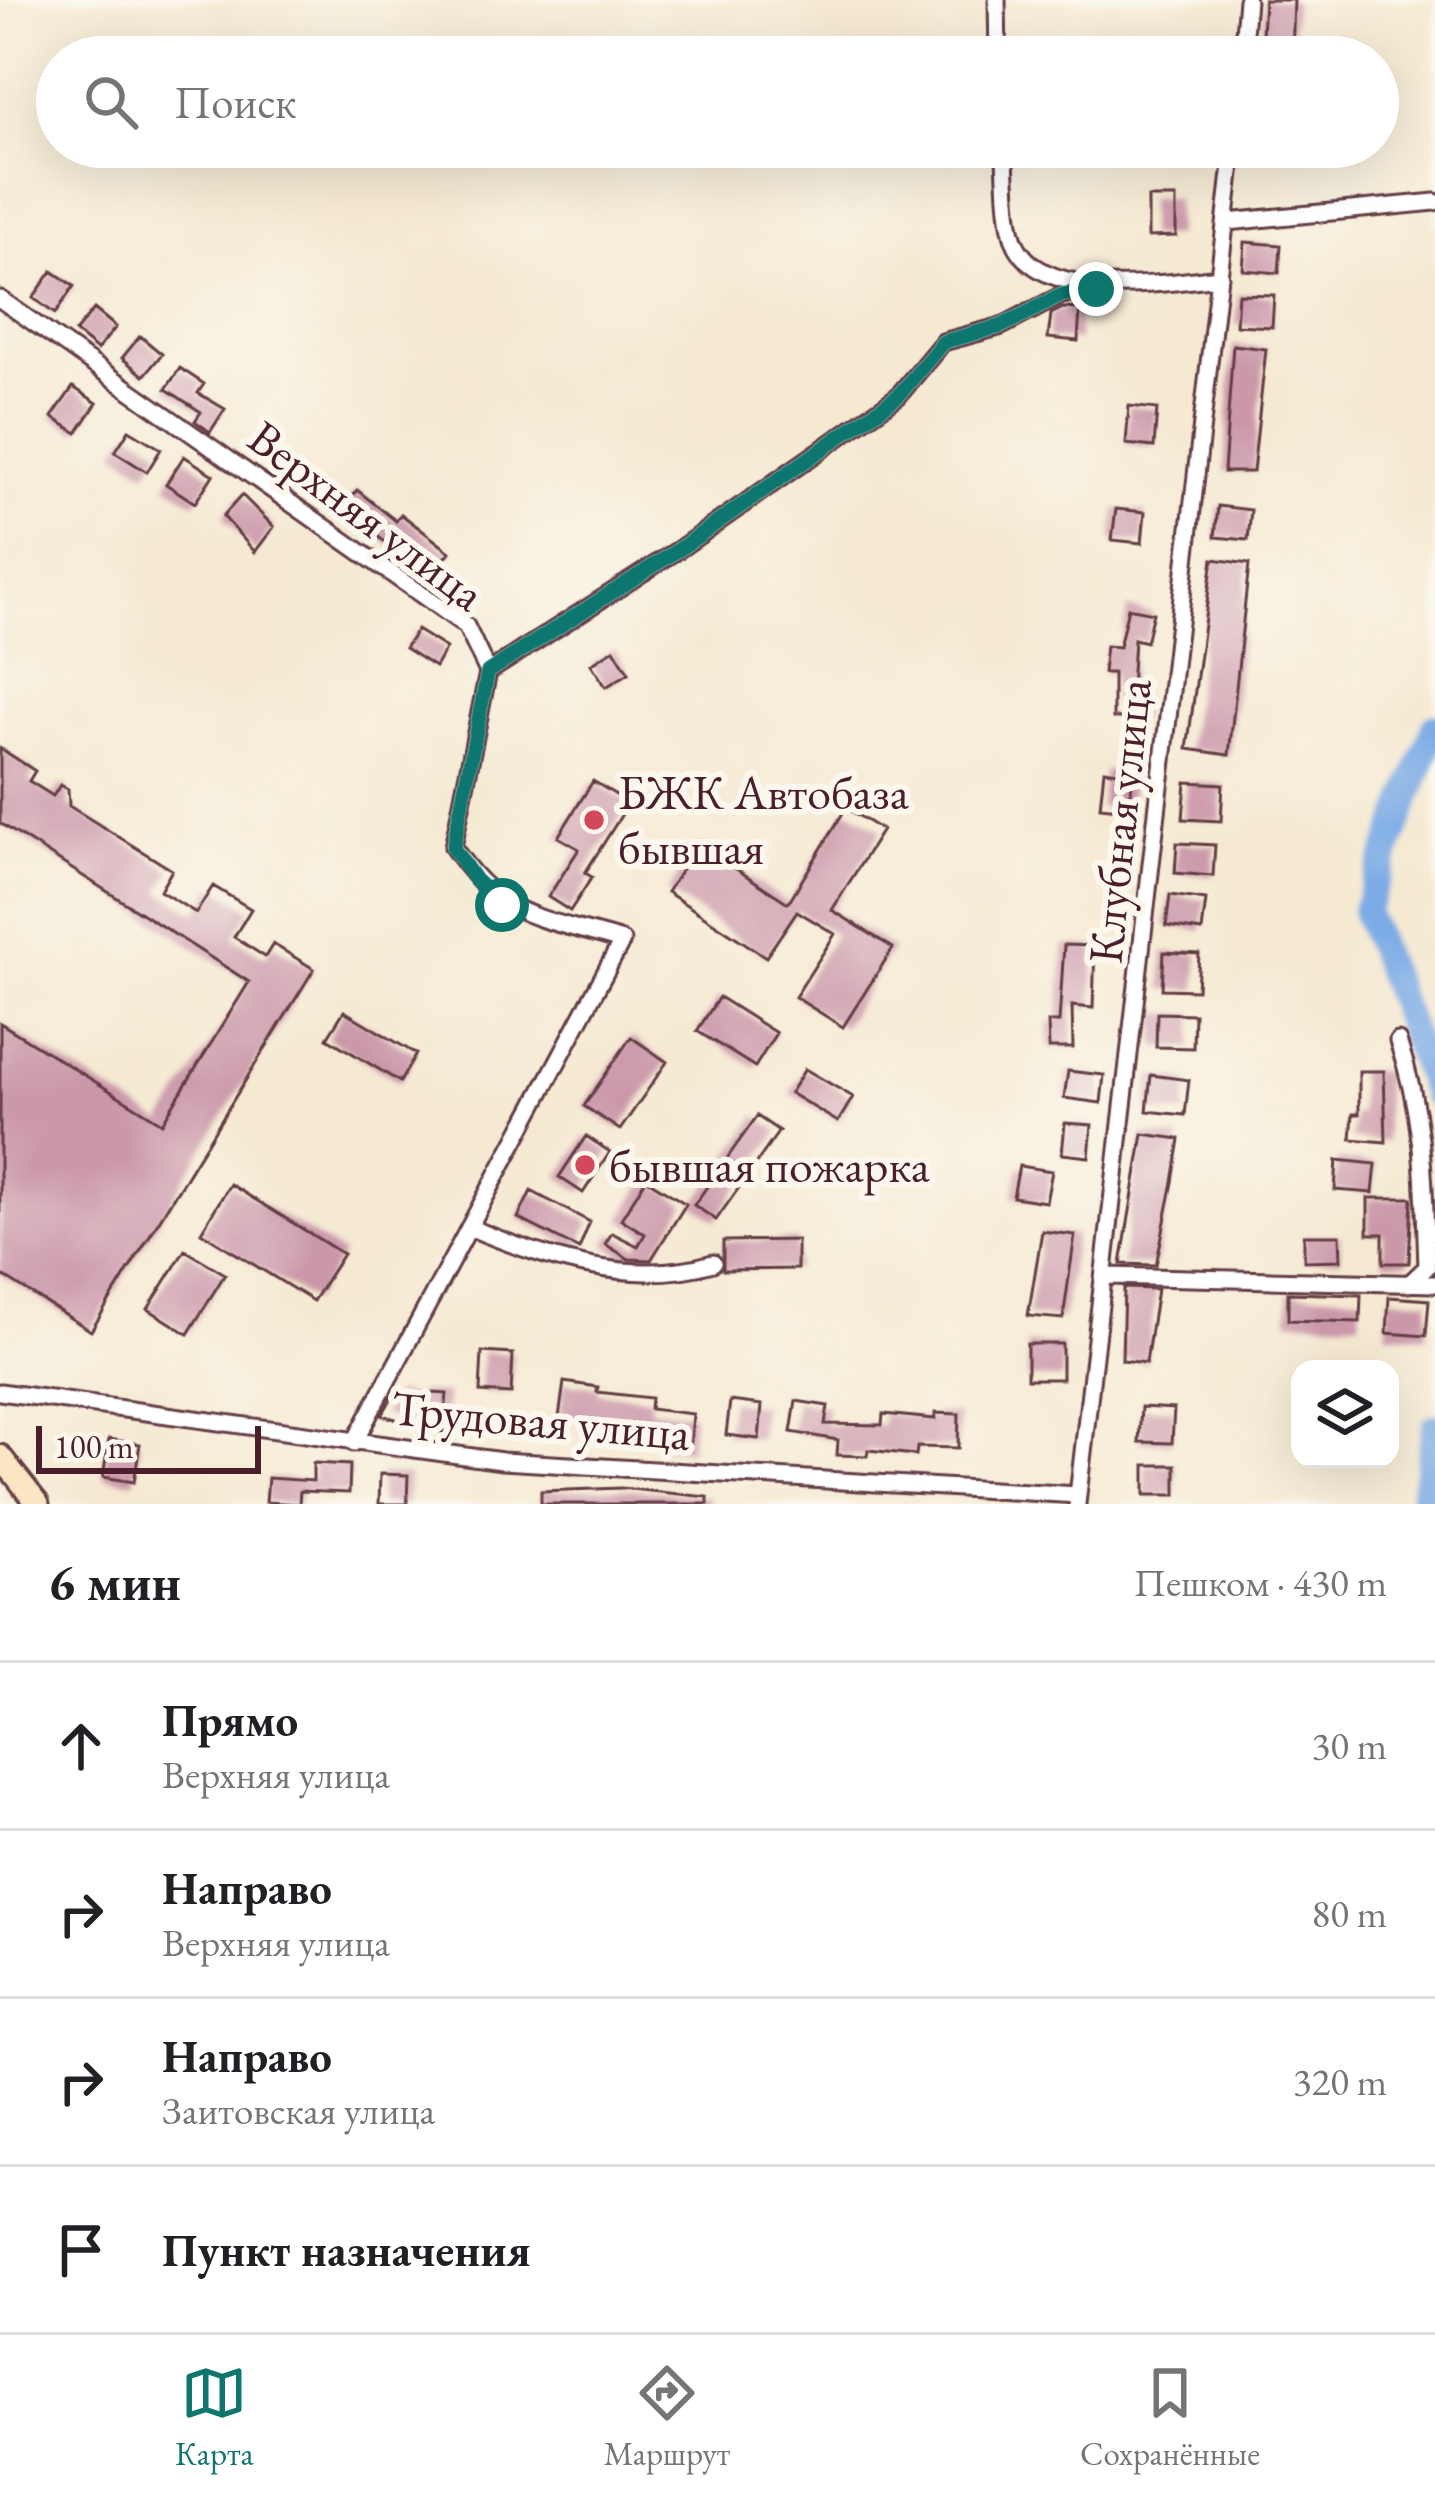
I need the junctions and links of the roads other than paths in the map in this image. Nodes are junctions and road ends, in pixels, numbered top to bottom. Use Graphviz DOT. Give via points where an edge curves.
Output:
graph roads {
  1 [pos="997,0"];
  2 [pos="1247,0"];
  3 [pos="998,36"];
  4 [pos="1244,36"];
  5 [pos="1006,168"];
  6 [pos="1232,168"];
  7 [pos="1435,202"];
  8 [pos="1226,222"];
  9 [pos="1220,277"];
  10 [pos="1096,289"];
  11 [pos="0,299"];
  12 [pos="488,672"];
  13 [pos="1397,1041"];
  14 [pos="469,1227"];
  15 [pos="713,1263"];
  16 [pos="1106,1276"];
  17 [pos="1435,1284"];
  18 [pos="1409,1285"];
  19 [pos="0,1392"];
  20 [pos="354,1443"];
  21 [pos="0,1456"];
  22 [pos="1077,1499"];
  23 [pos="38,1504"];
  1 -- 3 [label="street"];
  2 -- 4 [label="street"];
  5 -- 10 [label="street" via="1014,238 1027,261"];
  6 -- 8 [label="street, Клубная улица"];
  7 -- 8 [label="street"];
  8 -- 9 [label="street, Клубная улица"];
  9 -- 10 [label="street"];
  9 -- 16 [label="street, Клубная улица"];
  10 -- 12 [label="street" via="943,342 898,396"];
  11 -- 12 [label="street, Верхняя улица" via="466,626"];
  12 -- 14 [label="street, Верхняя улица" via="453,848 502,905 622,941"];
  13 -- 18 [label="street" via="1419,1102 1425,1208 1426,1267"];
  14 -- 15 [label="street" via="588,1266 680,1273"];
  14 -- 20 [label="street, Верхняя улица"];
  16 -- 18 [label="street"];
  16 -- 22 [label="street, Клубная улица"];
  17 -- 18 [label="street"];
  19 -- 20 [label="street, Трудовая улица"];
  20 -- 22 [label="street, Трудовая улица" via="502,1461"];
  21 -- 23 [label="main road"];
}
